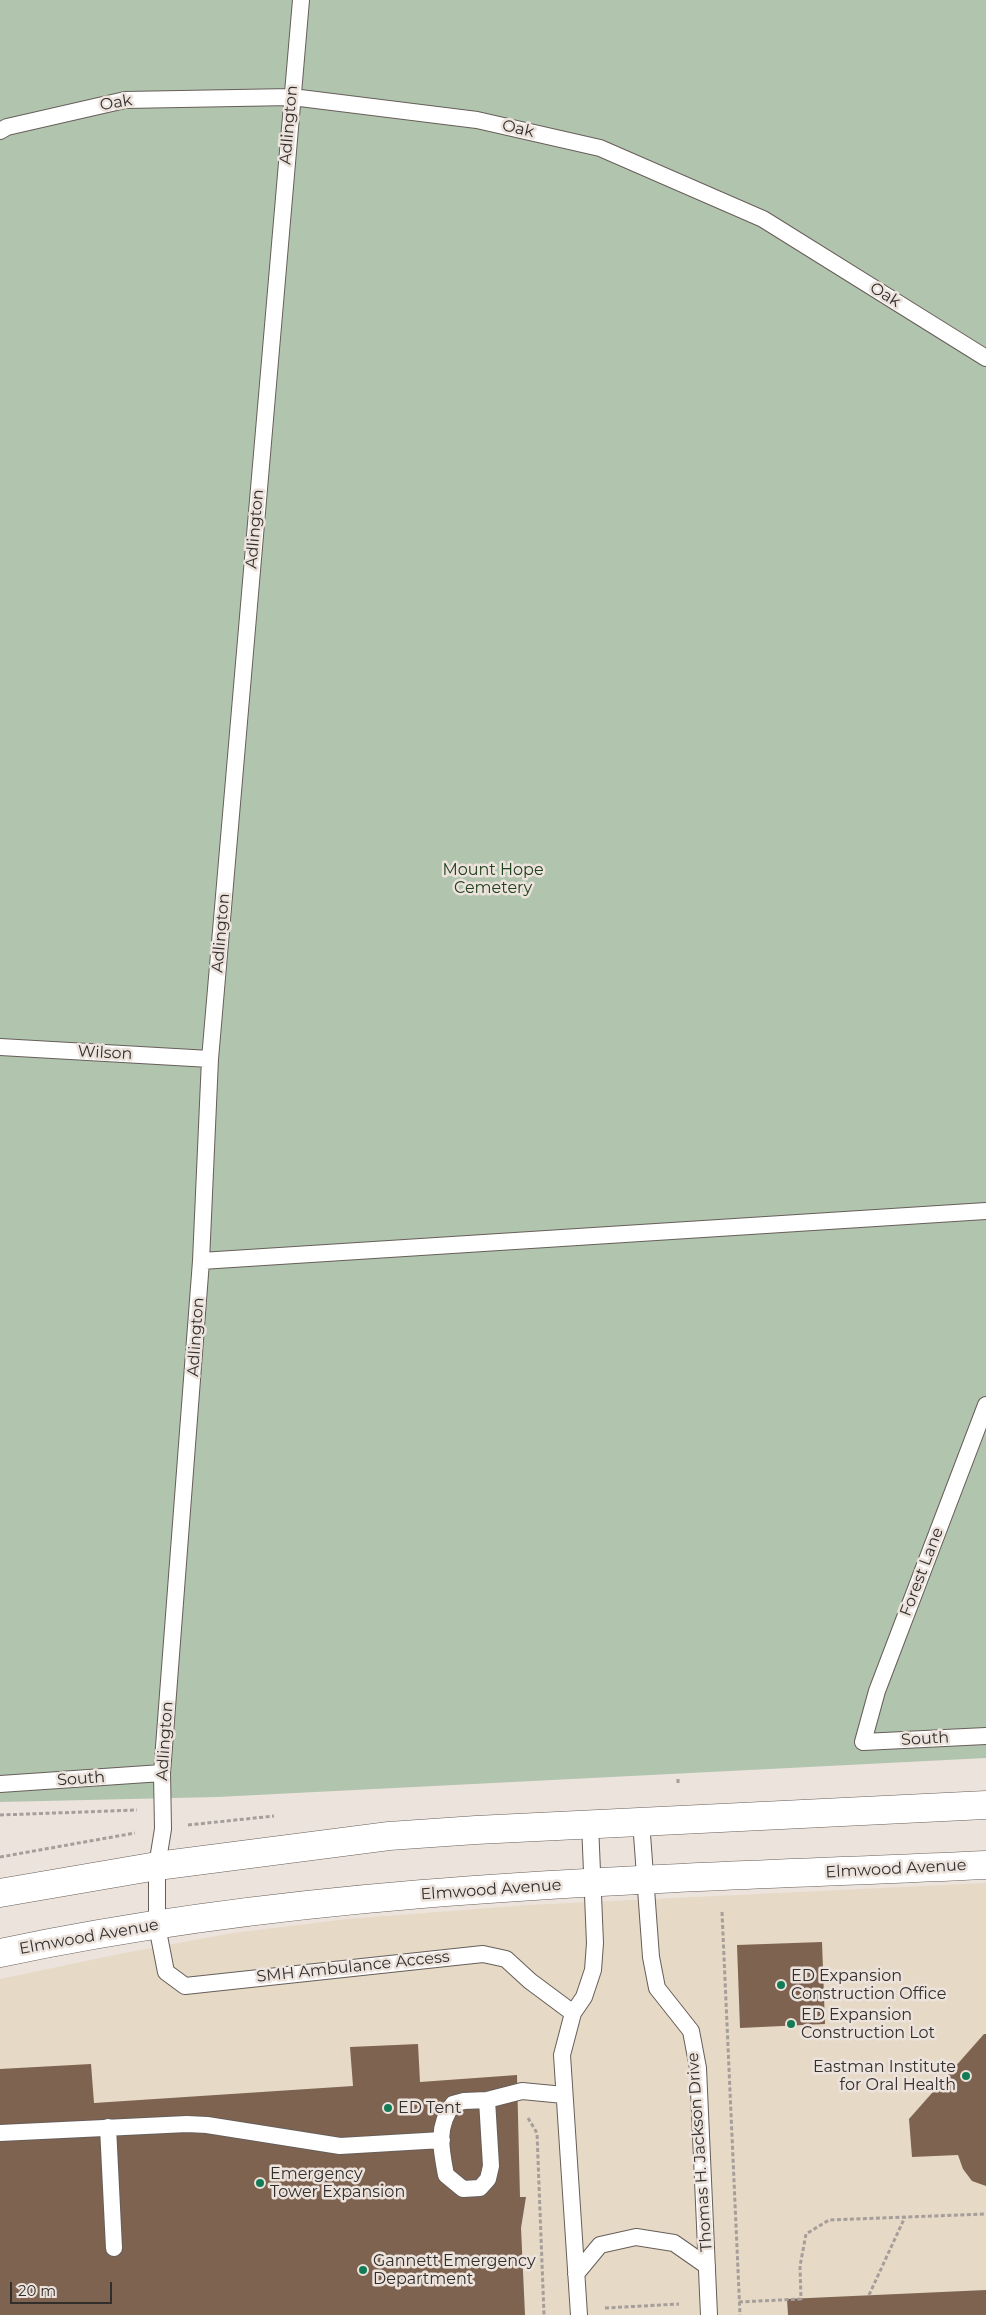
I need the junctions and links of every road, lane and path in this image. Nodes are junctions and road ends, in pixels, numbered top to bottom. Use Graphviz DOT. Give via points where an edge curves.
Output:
graph roads {
  1 [pos="300,0"];
  2 [pos="292,97"];
  3 [pos="0,131"];
  4 [pos="986,358"];
  5 [pos="0,1047"];
  6 [pos="210,1059"];
  7 [pos="986,1211"];
  8 [pos="201,1261"];
  9 [pos="986,1405"];
  10 [pos="986,1736"];
  11 [pos="863,1742"];
  12 [pos="162,1774"];
  13 [pos="0,1784"];
  14 [pos="986,1805"];
  15 [pos="162,1809"];
  16 [pos="0,1816"];
  17 [pos="641,1821"];
  18 [pos="590,1824"];
  19 [pos="986,1865"];
  20 [pos="158,1866"];
  21 [pos="646,1880"];
  22 [pos="592,1883"];
  23 [pos="0,1893"];
  24 [pos="722,1912"];
  25 [pos="157,1926"];
  26 [pos="0,1953"];
  27 [pos="573,2012"];
  28 [pos="564,2095"];
  29 [pos="487,2100"];
  30 [pos="528,2112"];
  31 [pos="108,2127"];
  32 [pos="0,2133"];
  33 [pos="442,2140"];
  34 [pos="986,2214"];
  35 [pos="905,2217"];
  36 [pos="114,2248"];
  37 [pos="707,2266"];
  38 [pos="576,2274"];
  39 [pos="870,2296"];
  40 [pos="731,2302"];
  41 [pos="739,2302"];
  42 [pos="679,2304"];
  43 [pos="597,2308"];
  44 [pos="550,2310"];
  45 [pos="544,2313"];
  46 [pos="578,2315"];
  47 [pos="709,2315"];
  48 [pos="740,2315"];
  1 -- 2 [label="lane, Adlington"];
  2 -- 3 [label="lane, Oak" via="125,100"];
  2 -- 4 [label="lane, Oak" via="477,120 600,148 763,220"];
  2 -- 6 [label="lane, Adlington"];
  5 -- 6 [label="lane, Wilson"];
  6 -- 8 [label="lane, Adlington"];
  7 -- 8 [label="lane"];
  8 -- 12 [label="lane, Adlington"];
  9 -- 11 [label="lane, Forest Lane" via="877,1691"];
  10 -- 11 [label="lane, South"];
  12 -- 13 [label="lane, South"];
  12 -- 15 [label="lane, Adlington"];
  14 -- 17 [label="main road"];
  15 -- 16 [label="path"];
  15 -- 20 [label="lane, Adlington"];
  17 -- 18 [label="main road"];
  17 -- 21 [label="lane, Thomas H. Jackson Drive"];
  18 -- 20 [label="main road" via="388,1836"];
  18 -- 22 [label="lane"];
  19 -- 21 [label="main road, Elmwood Avenue"];
  20 -- 23 [label="main road"];
  20 -- 25 [label="lane, SMH Ambulance Access"];
  21 -- 22 [label="main road, Elmwood Avenue"];
  21 -- 37 [label="lane, Thomas H. Jackson Drive" via="651,1957 657,1988 692,2031 698,2068"];
  22 -- 25 [label="main road, Elmwood Avenue" via="386,1897 262,1910"];
  22 -- 27 [label="lane" via="593,1970 584,1996"];
  24 -- 41 [label="path"];
  25 -- 26 [label="main road, Elmwood Avenue"];
  25 -- 27 [label="lane, SMH Ambulance Access" via="166,1972 185,1986 483,1954 506,1959"];
  27 -- 28 [label="lane" via="562,2055"];
  28 -- 29 [label="lane" via="522,2091"];
  28 -- 38 [label="lane"];
  29 -- 33 [label="lane" via="453,2104 441,2126"];
  29 -- 33 [label="lane" via="491,2166 488,2178 480,2188 463,2189 446,2175"];
  30 -- 45 [label="path" via="528,2119 537,2133"];
  31 -- 32 [label="lane"];
  31 -- 33 [label="lane" via="207,2125 340,2146"];
  31 -- 36 [label="lane"];
  34 -- 35 [label="path"];
  35 -- 39 [label="path"];
  35 -- 41 [label="path" via="828,2220 806,2234 800,2266 801,2299"];
  37 -- 38 [label="lane" via="674,2243 636,2237 600,2245"];
  37 -- 47 [label="lane, Thomas H. Jackson Drive"];
  38 -- 46 [label="lane"];
  40 -- 41 [label="path"];
  41 -- 48 [label="path"];
  42 -- 43 [label="path"];
  44 -- 45 [label="path"];
}
